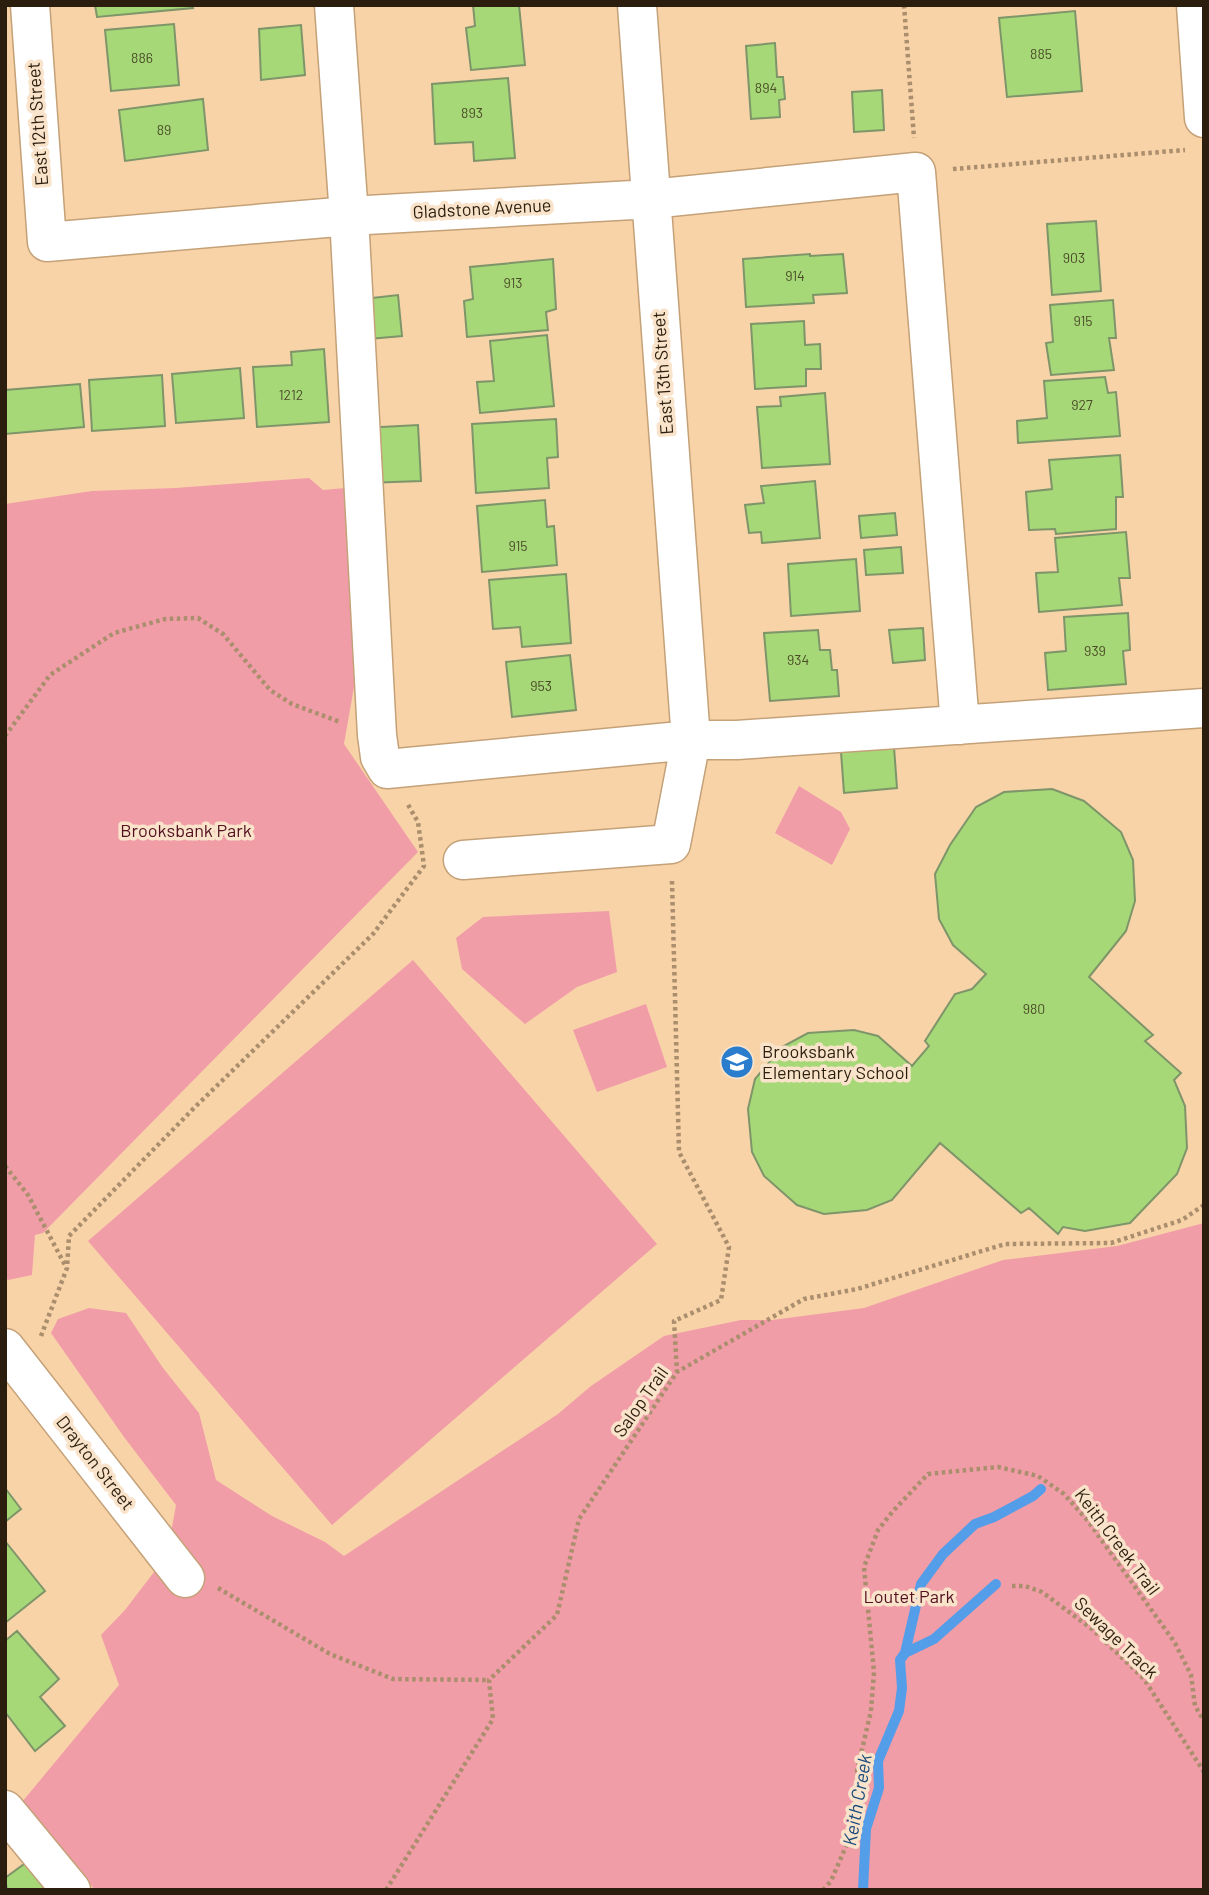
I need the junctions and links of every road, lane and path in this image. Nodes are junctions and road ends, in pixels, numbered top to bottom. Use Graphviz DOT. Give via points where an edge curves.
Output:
graph roads {
  1 [pos="30,5"];
  2 [pos="334,5"];
  3 [pos="637,5"];
  4 [pos="904,5"];
  5 [pos="1196,5"];
  6 [pos="1197,134"];
  7 [pos="916,172"];
  8 [pos="651,199"];
  9 [pos="349,216"];
  10 [pos="47,242"];
  11 [pos="1204,708"];
  12 [pos="960,725"];
  13 [pos="5,736"];
  14 [pos="691,740"];
  15 [pos="382,752"];
  16 [pos="671,844"];
  17 [pos="463,860"];
  18 [pos="5,1166"];
  19 [pos="1204,1205"];
  20 [pos="66,1268"];
  21 [pos="677,1372"];
  22 [pos="12,1373"];
  23 [pos="184,1578"];
  24 [pos="1012,1586"];
  25 [pos="489,1680"];
  26 [pos="1204,1721"];
  27 [pos="1204,1772"];
  28 [pos="5,1810"];
  29 [pos="71,1890"];
  30 [pos="386,1890"];
  31 [pos="823,1890"];
  1 -- 10 [label="street, East 12th Street"];
  2 -- 9 [label="street"];
  3 -- 8 [label="street, East 13th Street"];
  4 -- 7 [label="path"];
  5 -- 6 [label="street"];
  6 -- 7 [label="path"];
  7 -- 8 [label="street, Gladstone Avenue"];
  7 -- 12 [label="street"];
  8 -- 9 [label="street, Gladstone Avenue"];
  8 -- 14 [label="street, East 13th Street"];
  9 -- 10 [label="street, Gladstone Avenue"];
  9 -- 15 [label="street"];
  11 -- 12 [label="street"];
  12 -- 14 [label="street"];
  13 -- 15 [label="path" via="50,676 114,633 165,619 198,618 223,634 270,690"];
  14 -- 15 [label="street"];
  14 -- 16 [label="street, East 13th Street"];
  15 -- 20 [label="path" via="418,822 424,866 373,934 69,1236"];
  16 -- 17 [label="street"];
  16 -- 21 [label="path" via="679,1152 729,1247 721,1300 674,1321"];
  18 -- 20 [label="path" via="28,1195"];
  19 -- 21 [label="path, Salop Trail" via="1182,1220 1111,1243 1005,1244 857,1289 804,1299"];
  20 -- 22 [label="path"];
  21 -- 25 [label="path, Salop Trail" via="579,1519 557,1615"];
  22 -- 23 [label="street, Drayton Street"];
  23 -- 25 [label="path" via="203,1579 330,1654 393,1679"];
  24 -- 27 [label="path, Sewage Track" via="1042,1592 1068,1609 1144,1679"];
  25 -- 30 [label="path" via="493,1719"];
  26 -- 31 [label="path, Keith Creek Trail" via="1195,1706 1191,1675 1175,1643 1064,1494 1038,1476 998,1467 928,1474 878,1530 863,1567 874,1672 871,1711 857,1771 859,1805 845,1848"];
  28 -- 29 [label="street"];
}
